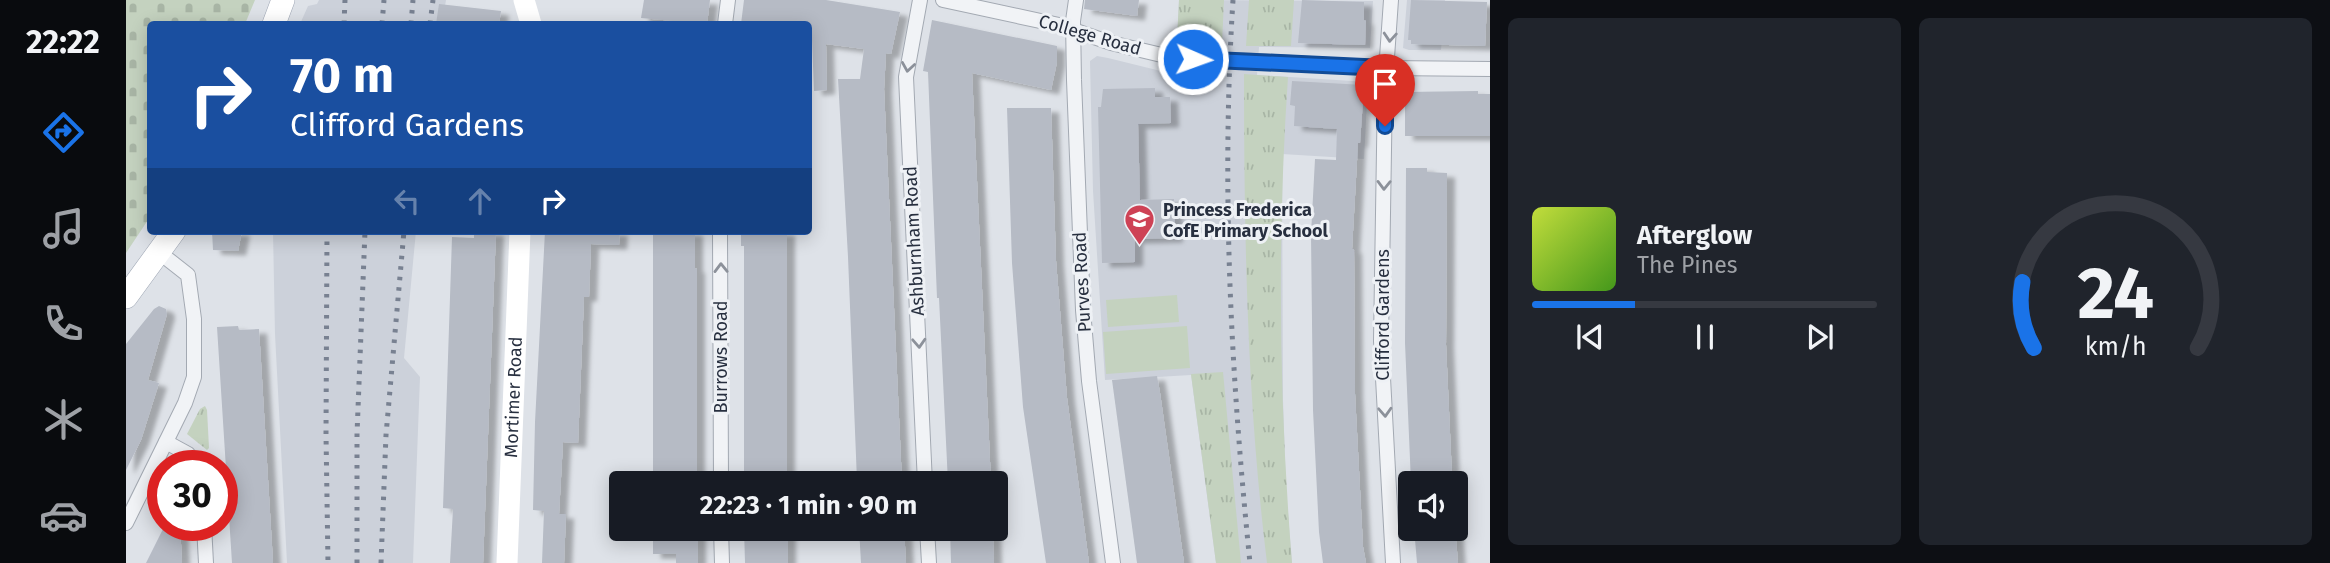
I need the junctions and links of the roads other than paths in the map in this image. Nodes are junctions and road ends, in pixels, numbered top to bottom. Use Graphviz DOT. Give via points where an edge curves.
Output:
graph roads {
  1 [pos="283,0"];
  2 [pos="524,0"];
  3 [pos="728,0"];
  4 [pos="920,0"];
  5 [pos="943,0"];
  6 [pos="1076,0"];
  7 [pos="1391,0"];
  8 [pos="275,21"];
  9 [pos="530,21"];
  10 [pos="725,21"];
  11 [pos="1074,30"];
  12 [pos="1385,68"];
  13 [pos="1490,69"];
  14 [pos="171,235"];
  15 [pos="520,235"];
  16 [pos="720,235"];
  17 [pos="160,253"];
  18 [pos="126,297"];
  19 [pos="166,442"];
  20 [pos="181,450"];
  21 [pos="722,471"];
  22 [pos="924,471"];
  23 [pos="126,523"];
  24 [pos="205,541"];
  25 [pos="721,541"];
  26 [pos="928,541"];
  27 [pos="206,563"];
  28 [pos="507,563"];
  29 [pos="722,563"];
  30 [pos="929,563"];
  31 [pos="1113,563"];
  32 [pos="1393,563"];
  1 -- 8 [label="main road"];
  2 -- 9 [label="main road"];
  3 -- 10 [label="street"];
  4 -- 22 [label="street, Ashburnham Road, one-way" via="906,77"];
  5 -- 11 [label="street, College Road"];
  6 -- 11 [label="street, Purves Road"];
  7 -- 12 [label="street, Clifford Gardens, one-way"];
  11 -- 12 [label="street, College Road, bridge" via="1170,57"];
  11 -- 31 [label="street, Purves Road" via="1083,310"];
  12 -- 13 [label="street, College Road"];
  12 -- 32 [label="street, Clifford Gardens, one-way" via="1381,341"];
  14 -- 17 [label="main road"];
  15 -- 28 [label="main road, Mortimer Road"];
  21 -- 16 [label="street, Burrows Road, one-way"];
  17 -- 18 [label="main road"];
  17 -- 19 [label="street" via="188,275 194,319 194,377"];
  19 -- 20 [label="street"];
  19 -- 23 [label="street"];
  24 -- 27 [label="street"];
  25 -- 29 [label="street"];
  26 -- 30 [label="street"];
}
